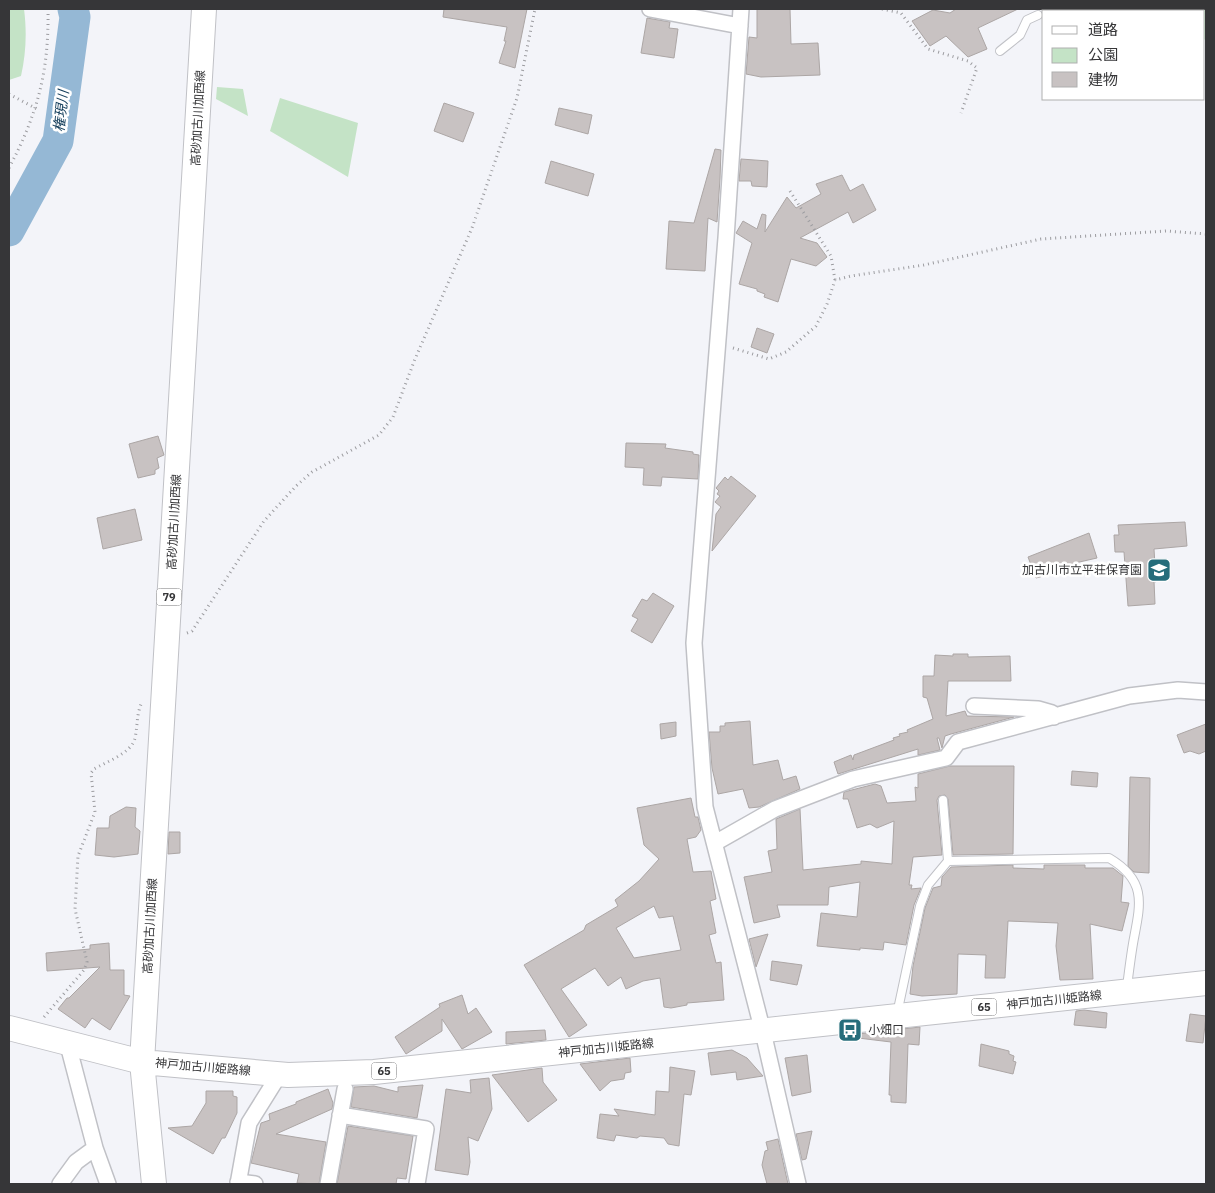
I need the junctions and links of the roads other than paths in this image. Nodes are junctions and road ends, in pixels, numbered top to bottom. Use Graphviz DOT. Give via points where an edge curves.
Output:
graph roads {
  1 [pos="204,9"];
  2 [pos="650,9"];
  3 [pos="741,9"];
  4 [pos="1038,14"];
  5 [pos="740,26"];
  6 [pos="1000,51"];
  7 [pos="1206,692"];
  8 [pos="974,706"];
  9 [pos="1054,717"];
  10 [pos="943,800"];
  11 [pos="715,842"];
  12 [pos="948,861"];
  13 [pos="1206,983"];
  14 [pos="1126,992"];
  15 [pos="896,1017"];
  16 [pos="19,1031"];
  17 [pos="763,1032"];
  18 [pos="68,1045"];
  19 [pos="142,1062"];
  20 [pos="279,1075"];
  21 [pos="345,1089"];
  22 [pos="340,1115"];
  23 [pos="95,1148"];
  24 [pos="238,1183"];
  25 [pos="60,1184"];
  26 [pos="108,1184"];
  27 [pos="154,1184"];
  28 [pos="255,1184"];
  29 [pos="328,1184"];
  30 [pos="417,1184"];
  31 [pos="798,1184"];
  1 -- 19 [label="main road, 高砂加古川加西線 / 79"];
  2 -- 5 [label="street"];
  3 -- 5 [label="street"];
  4 -- 6 [label="lane" via="1026,20 1020,35"];
  5 -- 11 [label="street" via="694,643 705,807"];
  7 -- 9 [label="street" via="1178,690 1129,696"];
  8 -- 9 [label="street" via="1038,708 1052,713"];
  9 -- 11 [label="street" via="958,742 946,758 853,779 775,809"];
  10 -- 12 [label="lane"];
  11 -- 17 [label="street"];
  12 -- 14 [label="lane" via="1109,858 1121,865 1132,877 1140,900"];
  12 -- 15 [label="lane" via="928,885 920,906"];
  13 -- 14 [label="main road, 神戸加古川姫路線 / 65"];
  14 -- 15 [label="main road, 神戸加古川姫路線 / 65"];
  15 -- 17 [label="main road, 神戸加古川姫路線 / 65"];
  16 -- 18 [label="main road, 神戸加古川姫路線 / 65"];
  17 -- 20 [label="main road, 神戸加古川姫路線 / 65" via="374,1072"];
  17 -- 31 [label="street"];
  18 -- 19 [label="main road, 神戸加古川姫路線 / 65"];
  18 -- 23 [label="street"];
  19 -- 20 [label="main road, 神戸加古川姫路線 / 65"];
  19 -- 27 [label="main road, 高砂加古川加西線 / 79"];
  20 -- 24 [label="street" via="248,1123"];
  21 -- 22 [label="street"];
  22 -- 29 [label="street"];
  22 -- 30 [label="street" via="426,1129"];
  23 -- 25 [label="street" via="76,1162"];
  23 -- 26 [label="street"];
  24 -- 28 [label="street"];
}
